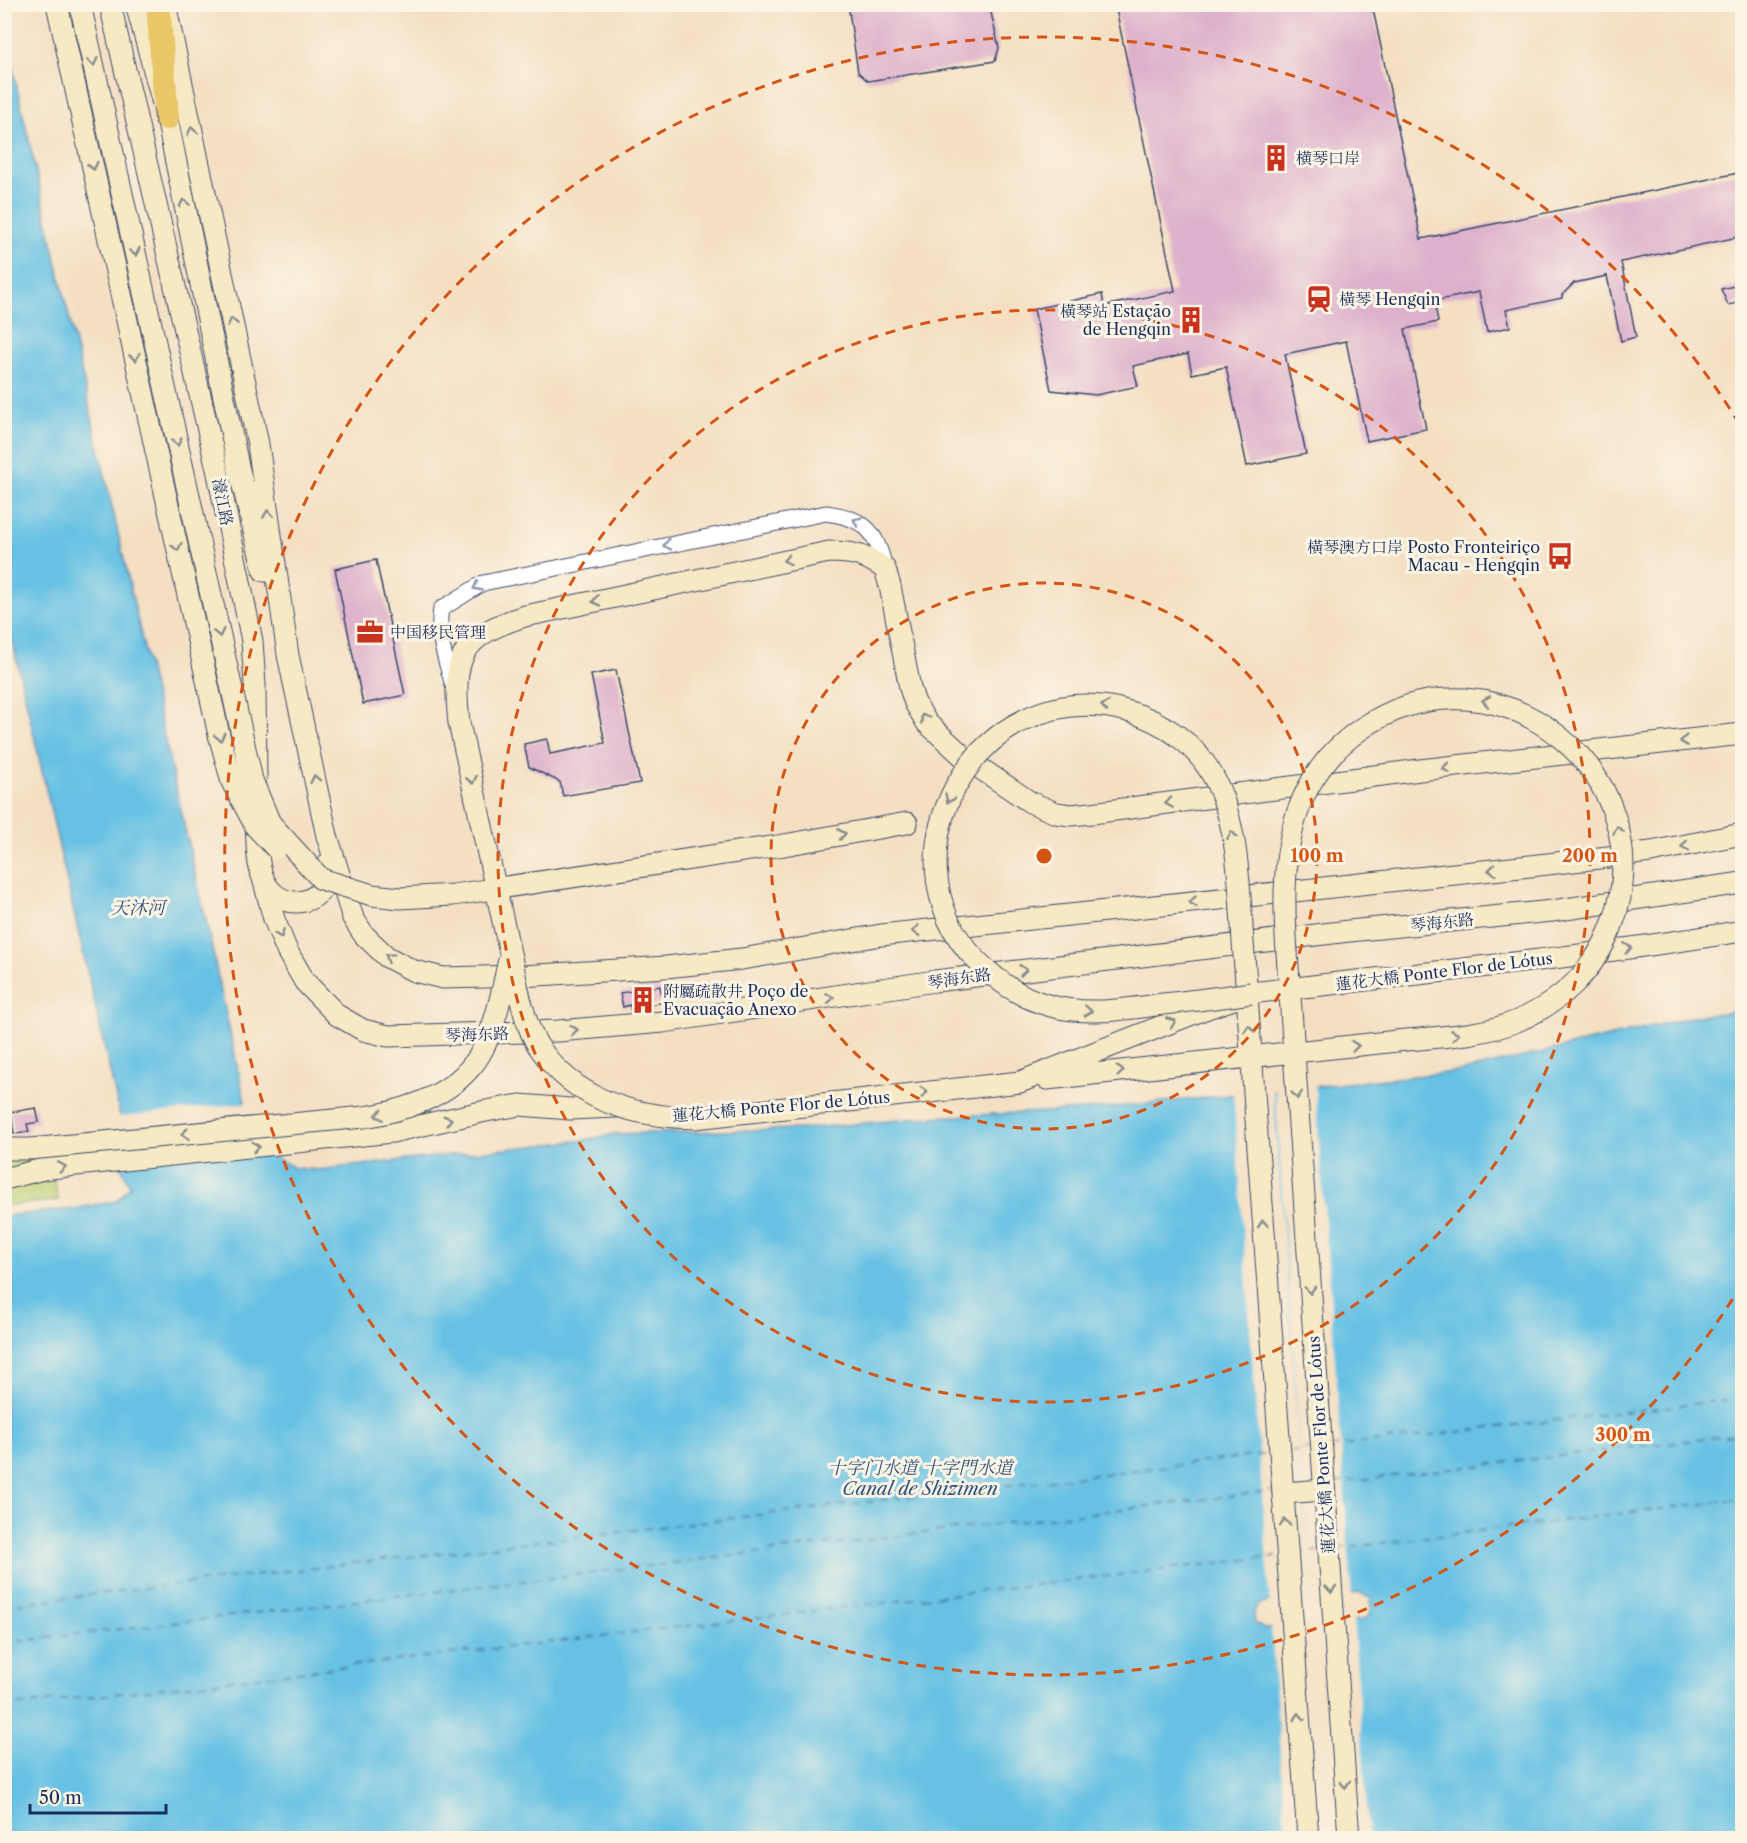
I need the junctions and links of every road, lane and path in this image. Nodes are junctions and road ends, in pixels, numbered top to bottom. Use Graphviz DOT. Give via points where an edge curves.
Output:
graph roads {
  1 [pos="57,4"];
  2 [pos="80,4"];
  3 [pos="110,4"];
  4 [pos="136,4"];
  5 [pos="158,4"];
  6 [pos="166,4"];
  7 [pos="167,117"];
  8 [pos="885,569"];
  9 [pos="288,655"];
  10 [pos="455,693"];
  11 [pos="1743,734"];
  12 [pos="907,822"];
  13 [pos="1743,834"];
  14 [pos="327,836"];
  15 [pos="263,878"];
  16 [pos="321,879"];
  17 [pos="1743,883"];
  18 [pos="1743,931"];
  19 [pos="511,954"];
  20 [pos="1251,993"];
  21 [pos="1020,1082"];
  22 [pos="616,1107"];
  23 [pos="4,1149"];
  24 [pos="4,1179"];
  25 [pos="1324,1490"];
  26 [pos="1283,1493"];
  27 [pos="1308,1839"];
  28 [pos="1349,1839"];
  1 -- 16 [label="main road, one-way, bridge" via="232,782 256,827 280,852"];
  2 -- 16 [label="main road, one-way, bridge" via="252,780 270,823"];
  3 -- 15 [label="main road, 濠江路" via="217,469 252,641 255,809"];
  4 -- 7 [label="main road, 濠江路"];
  5 -- 7 [label="main road"];
  9 -- 6 [label="main road, one-way" via="258,444"];
  9 -- 7 [label="main road, 濠江路, one-way" via="238,466"];
  8 -- 10 [label="main road, 蓮花大橋 Ponte Flor de Lótus, one-way, bridge" via="868,557 829,552 525,616 492,627 475,640 458,669"];
  8 -- 10 [label="street, one-way, bridge" via="881,550 867,526 826,513 483,583 441,609 440,634"];
  11 -- 8 [label="main road, one-way, bridge" via="1420,770 1092,813 1056,813 1030,802 965,758 921,714 910,688"];
  14 -- 9 [label="main road, one-way"];
  10 -- 19 [label="main road, 蓮花大橋 Ponte Flor de Lótus, one-way, bridge"];
  16 -- 12 [label="main road, one-way, bridge" via="372,895 453,895 784,845"];
  13 -- 14 [label="main road, one-way" via="1651,852 881,934 742,959 666,967 443,978 414,971 387,957 364,935 353,918"];
  14 -- 15 [label="main road" via="330,871 325,888 312,899 290,903 277,897"];
  15 -- 17 [label="main road, 琴海东路, one-way" via="274,919 305,982 337,1015 363,1030 388,1036 558,1031 663,1022 981,975 1552,911"];
  20 -- 18 [label="main road, 蓮花大橋 Ponte Flor de Lótus, one-way, bridge" via="1529,962"];
  19 -- 22 [label="main road, 蓮花大橋 Ponte Flor de Lótus, bridge" via="520,999 540,1049 575,1085"];
  19 -- 23 [label="main road, one-way, bridge" via="492,1025 477,1059 457,1081 412,1107 364,1117"];
  21 -- 20 [label="main road, 蓮花大橋 Ponte Flor de Lótus, one-way, bridge"];
  26 -- 20 [label="main road, 蓮花大橋 Ponte Flor de Lótus, one-way, bridge" via="1247,1003 1246,991 1246,979 1236,866 1225,806 1213,776 1194,750 1155,720 1115,707 1091,705 1067,706 1032,716 1009,729 971,761 945,807 939,829 937,877 945,915 958,940 997,979 1023,996 1053,1007 1098,1011 1128,1009 1240,994"];
  22 -- 21 [label="main road, 蓮花大橋 Ponte Flor de Lótus, one-way, bridge" via="665,1118 695,1118"];
  21 -- 25 [label="main road, 蓮花大橋 Ponte Flor de Lótus, one-way, bridge" via="1161,1066 1244,1058 1291,1053 1302,1051 1338,1047 1462,1034 1516,1022 1534,1012 1574,985 1588,968 1608,933 1622,890 1623,863 1615,814 1588,764 1543,724 1514,709 1469,698 1445,699 1394,710 1352,735 1329,758 1302,799 1287,850 1284,920 1293,1037 1293,1048 1294,1060 1297,1096"];
  24 -- 22 [label="main road, one-way" via="76,1165 401,1131 520,1105"];
  25 -- 26 [label="main road"];
  25 -- 28 [label="main road, 蓮花大橋 Ponte Flor de Lótus, one-way"];
  27 -- 26 [label="main road, 蓮花大橋 Ponte Flor de Lótus, one-way"];
}
